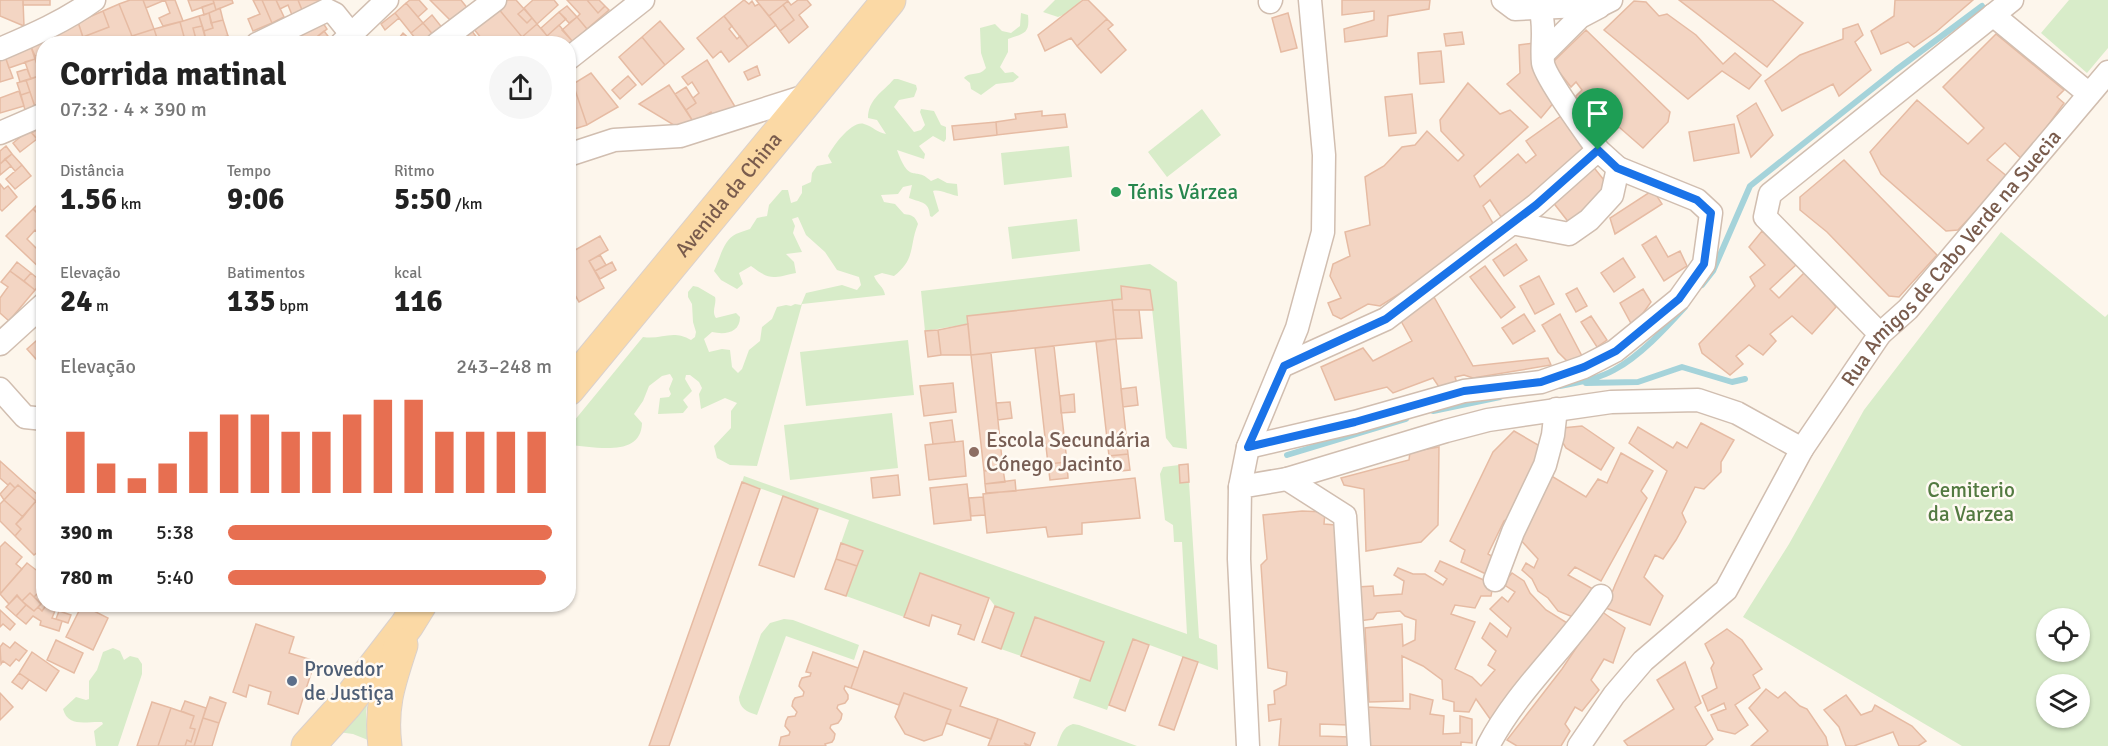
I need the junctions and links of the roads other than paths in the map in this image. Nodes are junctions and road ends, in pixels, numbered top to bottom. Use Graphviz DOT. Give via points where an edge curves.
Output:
graph roads {
  1 [pos="94,0"];
  2 [pos="387,0"];
  3 [pos="495,0"];
  4 [pos="643,0"];
  5 [pos="889,0"];
  6 [pos="1310,0"];
  7 [pos="1503,0"];
  8 [pos="2012,0"];
  9 [pos="1607,2"];
  10 [pos="1540,8"];
  11 [pos="1993,15"];
  12 [pos="273,36"];
  13 [pos="345,36"];
  14 [pos="349,36"];
  15 [pos="448,36"];
  16 [pos="0,49"];
  17 [pos="576,53"];
  18 [pos="1544,53"];
  19 [pos="2108,72"];
  20 [pos="813,94"];
  21 [pos="2089,94"];
  22 [pos="36,117"];
  23 [pos="0,133"];
  24 [pos="1598,150"];
  25 [pos="576,152"];
  26 [pos="1617,168"];
  27 [pos="1512,223"];
  28 [pos="36,311"];
  29 [pos="1881,334"];
  30 [pos="0,344"];
  31 [pos="1284,366"];
  32 [pos="576,379"];
  33 [pos="0,389"];
  34 [pos="1556,409"];
  35 [pos="36,418"];
  36 [pos="1248,447"];
  37 [pos="1802,448"];
  38 [pos="1287,479"];
  39 [pos="1240,487"];
  40 [pos="1495,580"];
  41 [pos="1601,596"];
  42 [pos="414,615"];
  43 [pos="308,746"];
  44 [pos="385,746"];
  45 [pos="1248,746"];
  46 [pos="1359,746"];
  47 [pos="1488,746"];
  48 [pos="1579,746"];
  1 -- 16 [label="street"];
  2 -- 14 [label="street"];
  3 -- 15 [label="street"];
  4 -- 17 [label="street"];
  5 -- 20 [label="main road, Avenida da China"];
  6 -- 31 [label="street" via="1324,155 1323,232"];
  7 -- 10 [label="street" via="1515,9"];
  8 -- 11 [label="street"];
  9 -- 10 [label="street"];
  9 -- 18 [label="street" via="1580,17"];
  10 -- 18 [label="street"];
  11 -- 21 [label="street"];
  11 -- 29 [label="street" via="1770,194 1765,217"];
  12 -- 13 [label="street" via="327,10 335,14"];
  18 -- 24 [label="street" via="1543,65"];
  19 -- 21 [label="street, Rua Amigos de Cabo Verde na Suecia"];
  20 -- 25 [label="street" via="680,136 614,140"];
  20 -- 32 [label="main road, Avenida da China"];
  21 -- 29 [label="street, Rua Amigos de Cabo Verde na Suecia" via="1908,309"];
  22 -- 23 [label="street"];
  24 -- 26 [label="street"];
  24 -- 27 [label="street"];
  26 -- 27 [label="street" via="1612,195 1589,220 1569,234"];
  26 -- 36 [label="street" via="1697,200 1711,213 1704,264 1679,299 1616,351 1541,382 1464,391"];
  27 -- 31 [label="street" via="1386,319"];
  28 -- 30 [label="street"];
  29 -- 37 [label="street, Rua Amigos de Cabo Verde na Suecia"];
  31 -- 36 [label="street"];
  33 -- 35 [label="street" via="25,417"];
  34 -- 37 [label="street" via="1651,399 1698,400 1737,413"];
  34 -- 38 [label="street" via="1488,420"];
  34 -- 40 [label="street" via="1545,465"];
  36 -- 39 [label="street"];
  37 -- 48 [label="street, Rua Amigos de Cabo Verde na Suecia" via="1726,590 1643,661"];
  38 -- 39 [label="street"];
  38 -- 46 [label="street" via="1345,516"];
  39 -- 45 [label="street" via="1239,559"];
  41 -- 47 [label="street" via="1502,720"];
  42 -- 43 [label="main road" via="346,704"];
  42 -- 44 [label="main road" via="386,693 382,715"];
}
